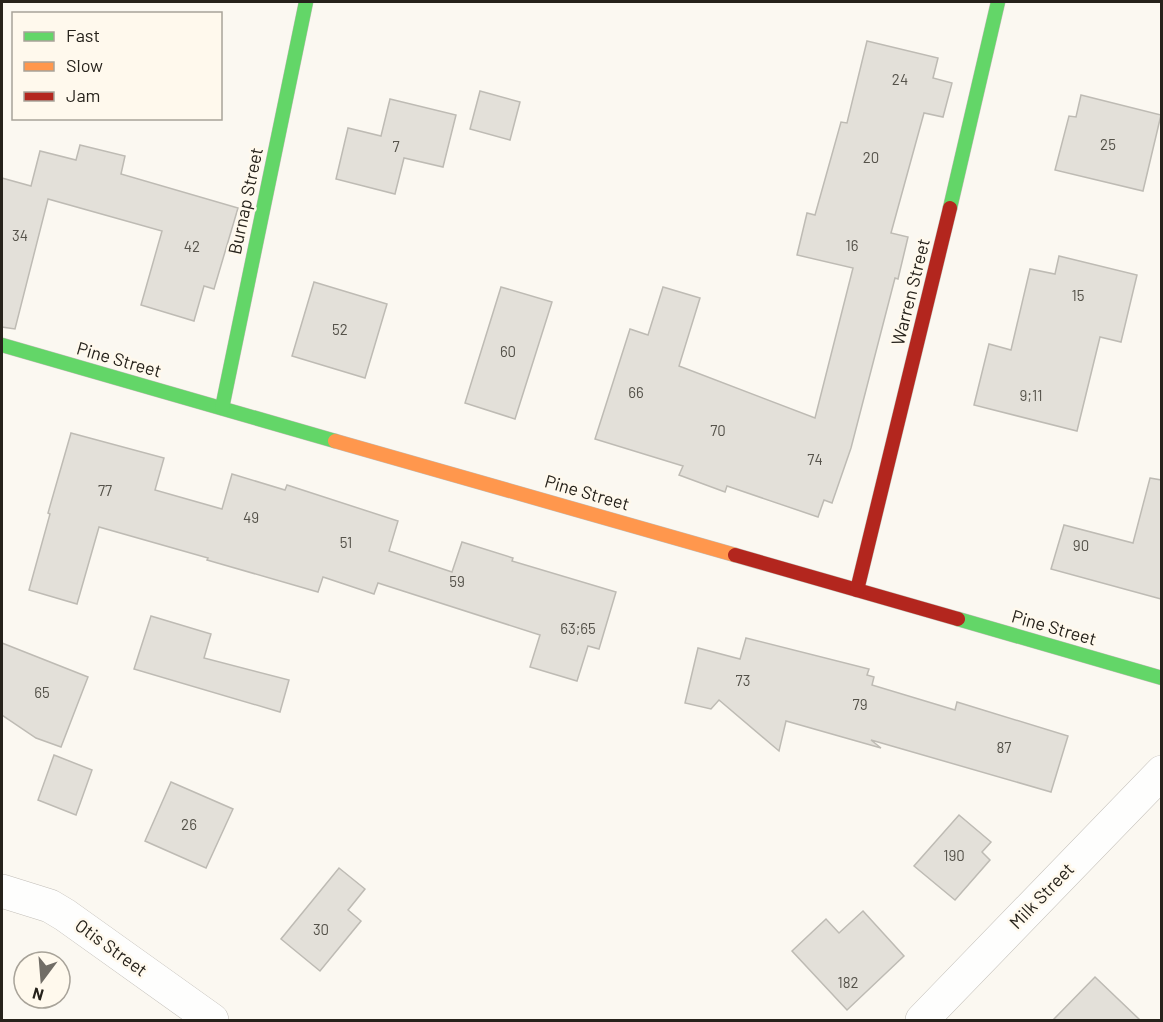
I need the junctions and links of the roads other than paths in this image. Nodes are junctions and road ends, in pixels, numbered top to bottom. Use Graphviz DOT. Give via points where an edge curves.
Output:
graph roads {
  1 [pos="306,2"];
  2 [pos="998,2"];
  3 [pos="4,352"];
  4 [pos="222,408"];
  5 [pos="857,590"];
  6 [pos="1161,678"];
  7 [pos="1161,772"];
  8 [pos="2,891"];
  9 [pos="212,1020"];
  10 [pos="922,1020"];
  1 -- 4 [label="street, Burnap Street"];
  2 -- 5 [label="street, Warren Street"];
  3 -- 4 [label="street, Pine Street"];
  4 -- 5 [label="street, Pine Street"];
  5 -- 6 [label="street, Pine Street"];
  7 -- 10 [label="street, Milk Street"];
  8 -- 9 [label="street, Otis Street" via="50,906 65,915"];
}
